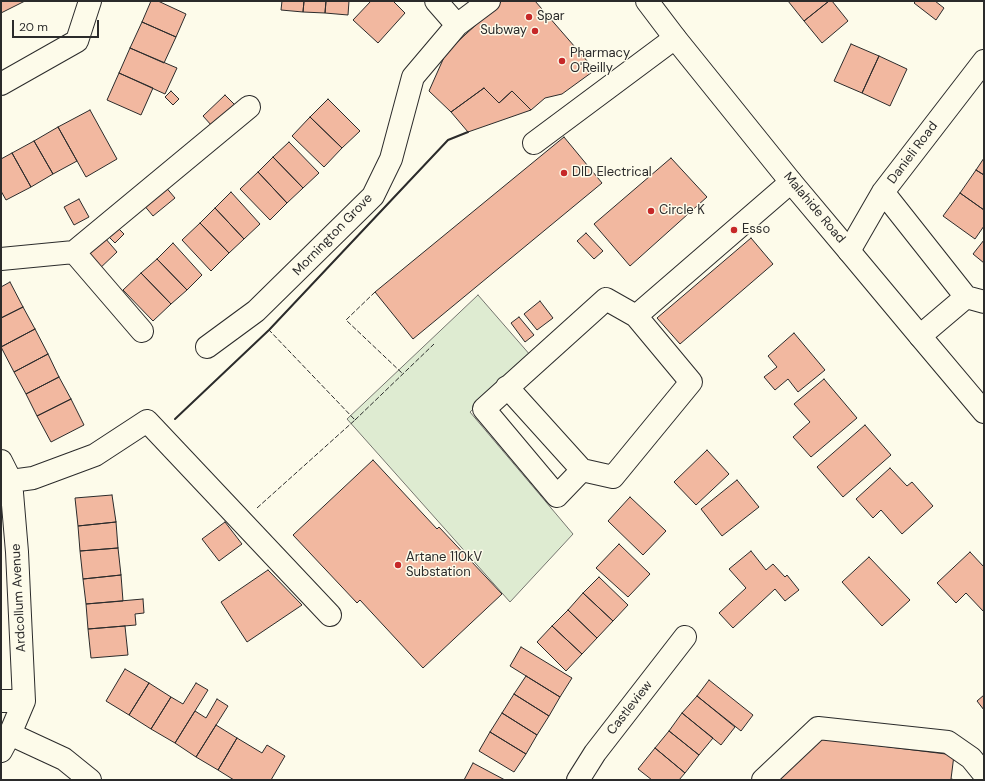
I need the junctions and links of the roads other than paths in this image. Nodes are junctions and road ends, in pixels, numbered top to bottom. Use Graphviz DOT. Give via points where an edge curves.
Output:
graph roads {
  1 [pos="90,1"];
  2 [pos="436,1"];
  3 [pos="489,1"];
  4 [pos="647,1"];
  5 [pos="457,25"];
  6 [pos="675,38"];
  7 [pos="984,61"];
  8 [pos="1,84"];
  9 [pos="249,107"];
  10 [pos="534,144"];
  11 [pos="791,182"];
  12 [pos="883,192"];
  13 [pos="850,251"];
  14 [pos="74,252"];
  15 [pos="1,259"];
  16 [pos="975,300"];
  17 [pos="636,316"];
  18 [pos="142,332"];
  19 [pos="920,336"];
  20 [pos="207,347"];
  21 [pos="507,387"];
  22 [pos="984,412"];
  23 [pos="1,461"];
  24 [pos="582,470"];
  25 [pos="11,481"];
  26 [pos="330,615"];
  27 [pos="685,637"];
  28 [pos="1,701"];
  29 [pos="24,701"];
  30 [pos="5,743"];
  31 [pos="984,774"];
  32 [pos="90,780"];
  33 [pos="578,780"];
  34 [pos="763,780"];
  1 -- 8 [label="street" via="77,41"];
  2 -- 5 [label="street"];
  3 -- 5 [label="street, Mornington Grove"];
  4 -- 6 [label="street, Malahide Road"];
  5 -- 20 [label="street, Mornington Grove" via="413,77 391,159 373,196 256,311"];
  6 -- 10 [label="street"];
  6 -- 11 [label="street, Malahide Road"];
  7 -- 12 [label="street, Danieli Road"];
  9 -- 14 [label="street"];
  11 -- 13 [label="street, Malahide Road"];
  11 -- 17 [label="street"];
  12 -- 13 [label="street, Danieli Road"];
  12 -- 16 [label="street"];
  13 -- 19 [label="street, Malahide Road"];
  14 -- 15 [label="street"];
  14 -- 18 [label="street"];
  16 -- 19 [label="street"];
  17 -- 21 [label="street" via="606,299"];
  17 -- 24 [label="street" via="691,382 613,477"];
  19 -- 22 [label="street, Malahide Road"];
  21 -- 24 [label="street"];
  21 -- 24 [label="street" via="484,409 557,496"];
  23 -- 25 [label="street, Ardcollum Avenue"];
  25 -- 26 [label="street" via="33,478 95,455 147,421"];
  25 -- 29 [label="street, Ardcollum Avenue"];
  27 -- 33 [label="street, Castleview" via="595,753"];
  28 -- 29 [label="street"];
  29 -- 30 [label="street, Ardcollum Avenue"];
  30 -- 32 [label="street, Ardcollum Avenue" via="64,759"];
  31 -- 34 [label="street" via="971,758 948,742 818,728"];
}
